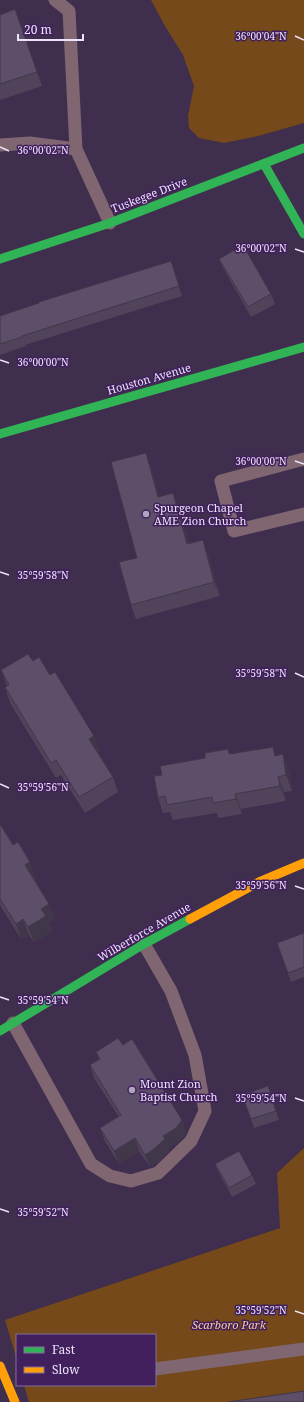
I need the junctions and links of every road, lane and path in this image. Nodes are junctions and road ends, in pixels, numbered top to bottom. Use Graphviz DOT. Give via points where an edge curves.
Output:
graph roads {
  1 [pos="55,0"];
  2 [pos="0,145"];
  3 [pos="304,148"];
  4 [pos="76,149"];
  5 [pos="264,164"];
  6 [pos="110,223"];
  7 [pos="304,234"];
  8 [pos="0,259"];
  9 [pos="304,347"];
  10 [pos="0,434"];
  11 [pos="304,458"];
  12 [pos="304,514"];
  13 [pos="304,863"];
  14 [pos="144,944"];
  15 [pos="12,1023"];
  16 [pos="0,1031"];
  17 [pos="304,1349"];
  18 [pos="0,1366"];
  19 [pos="156,1369"];
  20 [pos="8,1381"];
  21 [pos="15,1402"];
  1 -- 4 [label="lane" via="69,11"];
  2 -- 4 [label="lane" via="30,143"];
  3 -- 5 [label="street, Tuskegee Drive"];
  4 -- 6 [label="lane"];
  5 -- 6 [label="street, Tuskegee Drive"];
  5 -- 7 [label="street"];
  6 -- 8 [label="street, Tuskegee Drive"];
  9 -- 10 [label="street, Houston Avenue"];
  11 -- 12 [label="lane" via="221,481 234,531"];
  13 -- 14 [label="street, Wilberforce Avenue" via="259,882"];
  14 -- 15 [label="street, Wilberforce Avenue"];
  14 -- 15 [label="lane" via="171,991 195,1055 205,1111 191,1141 158,1173 131,1181 110,1176 91,1164"];
  15 -- 16 [label="street, Wilberforce Avenue"];
  17 -- 19 [label="lane"];
  18 -- 20 [label="street"];
  20 -- 21 [label="street"];
}
